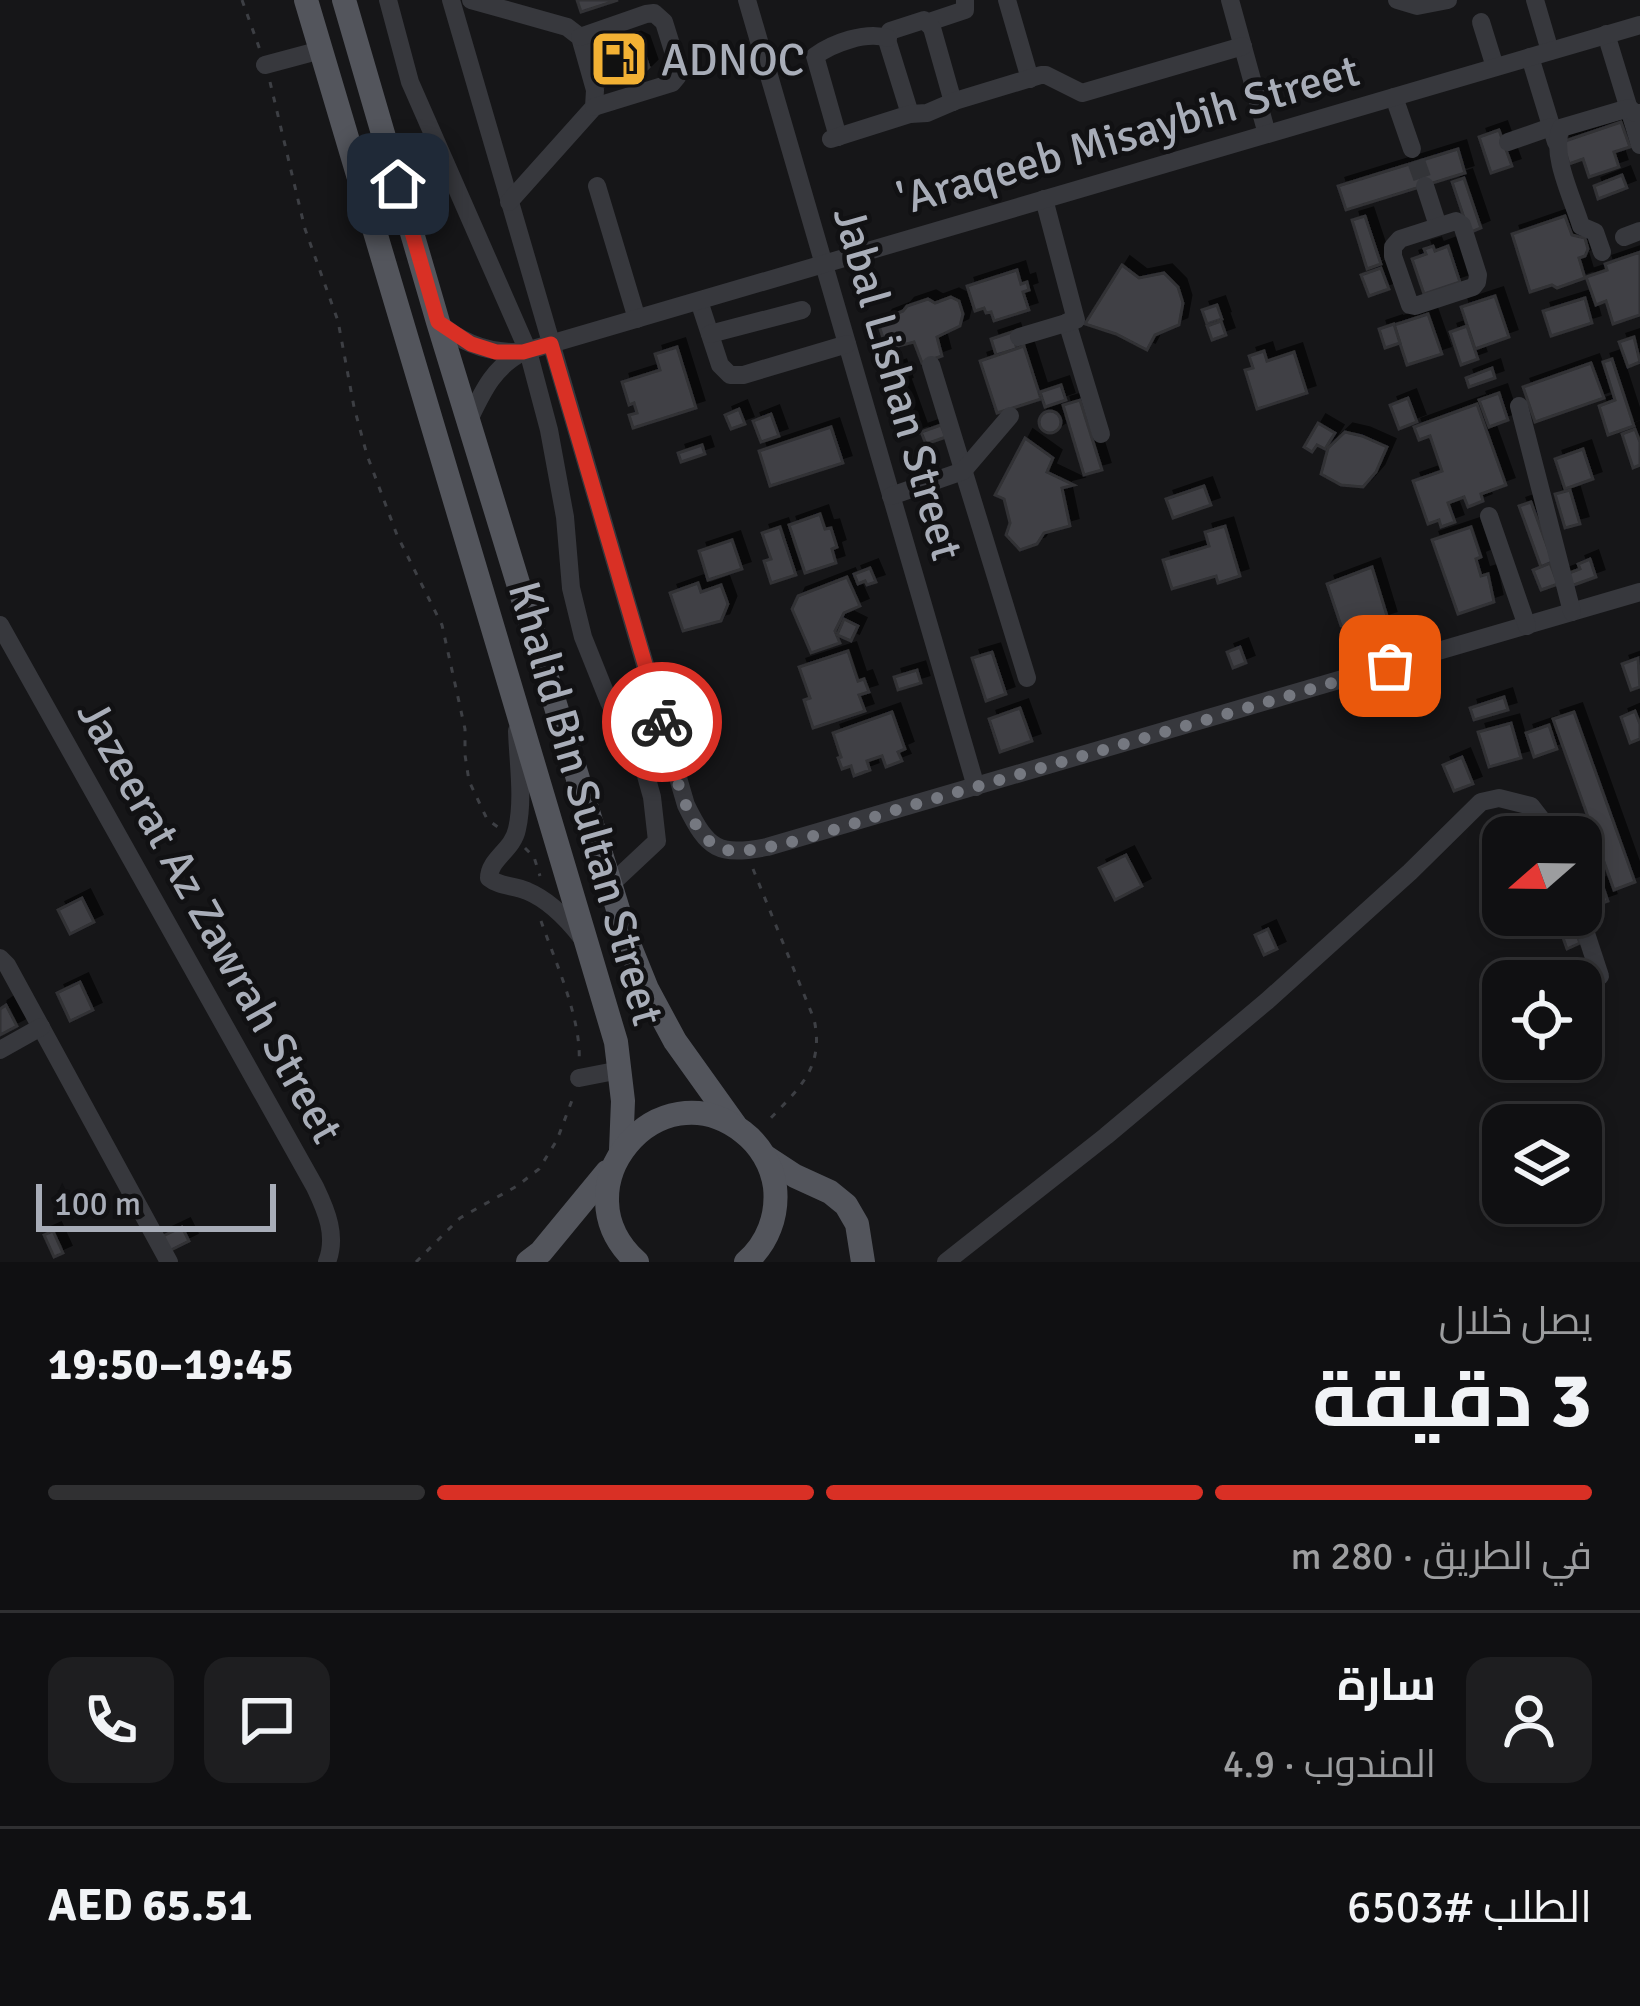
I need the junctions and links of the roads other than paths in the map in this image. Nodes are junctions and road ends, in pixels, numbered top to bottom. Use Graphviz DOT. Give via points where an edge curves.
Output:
graph roads {
  1 [pos="306,0"];
  2 [pos="344,0"];
  3 [pos="388,0"];
  4 [pos="451,0"];
  5 [pos="471,0"];
  6 [pos="747,0"];
  7 [pos="965,0"];
  8 [pos="1007,0"];
  9 [pos="1230,0"];
  10 [pos="1397,0"];
  11 [pos="1448,0"];
  12 [pos="1535,0"];
  13 [pos="929,22"];
  14 [pos="1481,22"];
  15 [pos="1640,25"];
  16 [pos="1606,34"];
  17 [pos="580,37"];
  18 [pos="888,38"];
  19 [pos="1243,46"];
  20 [pos="321,50"];
  21 [pos="1550,51"];
  22 [pos="1530,57"];
  23 [pos="265,65"];
  24 [pos="1495,67"];
  25 [pos="1030,79"];
  26 [pos="1394,97"];
  27 [pos="953,102"];
  28 [pos="594,107"];
  29 [pos="1635,110"];
  30 [pos="910,113"];
  31 [pos="1268,134"];
  32 [pos="1554,135"];
  33 [pos="1508,142"];
  34 [pos="1640,145"];
  35 [pos="1415,157"];
  36 [pos="598,186"];
  37 [pos="1425,186"];
  38 [pos="1044,200"];
  39 [pos="509,202"];
  40 [pos="1438,226"];
  41 [pos="1602,252"];
  42 [pos="824,264"];
  43 [pos="699,301"];
  44 [pos="802,310"];
  45 [pos="638,319"];
  46 [pos="438,322"];
  47 [pos="1067,322"];
  48 [pos="710,334"];
  49 [pos="1019,337"];
  50 [pos="551,344"];
  51 [pos="847,344"];
  52 [pos="526,351"];
  53 [pos="931,365"];
  54 [pos="1519,406"];
  55 [pos="1010,416"];
  56 [pos="468,422"];
  57 [pos="1101,434"];
  58 [pos="963,470"];
  59 [pos="891,496"];
  60 [pos="1489,516"];
  61 [pos="1640,592"];
  62 [pos="1572,612"];
  63 [pos="0,625"];
  64 [pos="1527,626"];
  65 [pos="1027,678"];
  66 [pos="516,708"];
  67 [pos="976,787"];
  68 [pos="1539,816"];
  69 [pos="609,886"];
  70 [pos="586,945"];
  71 [pos="0,958"];
  72 [pos="41,1027"];
  73 [pos="0,1050"];
  74 [pos="620,1070"];
  75 [pos="578,1078"];
  76 [pos="751,1140"];
  77 [pos="617,1158"];
  78 [pos="752,1260"];
  79 [pos="169,1262"];
  80 [pos="327,1262"];
  81 [pos="528,1262"];
  82 [pos="637,1262"];
  83 [pos="863,1262"];
  84 [pos="946,1262"];
  1 -- 20 [label="main road, Khalid Bin Sultan Street"];
  2 -- 46 [label="main road, Khalid Bin Sultan Street"];
  3 -- 52 [label="street" via="410,82"];
  4 -- 39 [label="street"];
  5 -- 17 [label="street" via="567,26"];
  6 -- 42 [label="street, Jabal Lishan Street"];
  7 -- 13 [label="street" via="965,10"];
  8 -- 25 [label="street"];
  9 -- 19 [label="street"];
  10 -- 11 [label="street"];
  12 -- 21 [label="street"];
  13 -- 18 [label="street" via="895,28"];
  13 -- 27 [label="street"];
  14 -- 24 [label="street"];
  15 -- 16 [label="street, 'Araqeeb Misaybih Street"];
  16 -- 21 [label="street, 'Araqeeb Misaybih Street"];
  16 -- 29 [label="street"];
  17 -- 28 [label="street"];
  17 -- 28 [label="street" via="655,14 679,70 672,83"];
  18 -- 30 [label="street"];
  18 -- 30 [label="street" via="867,35 815,56 834,138"];
  19 -- 25 [label="street" via="1082,92 1046,74"];
  19 -- 31 [label="street"];
  20 -- 23 [label="street"];
  20 -- 66 [label="main road, Khalid Bin Sultan Street"];
  21 -- 22 [label="street, 'Araqeeb Misaybih Street"];
  22 -- 24 [label="street, 'Araqeeb Misaybih Street"];
  22 -- 32 [label="street"];
  24 -- 26 [label="street, 'Araqeeb Misaybih Street"];
  25 -- 27 [label="street"];
  26 -- 31 [label="street, 'Araqeeb Misaybih Street"];
  26 -- 35 [label="street"];
  27 -- 30 [label="street"];
  28 -- 39 [label="street"];
  29 -- 32 [label="street" via="1568,124"];
  29 -- 34 [label="street"];
  31 -- 38 [label="street, 'Araqeeb Misaybih Street"];
  32 -- 33 [label="street"];
  32 -- 41 [label="street" via="1582,226 1595,232"];
  36 -- 45 [label="street"];
  37 -- 40 [label="street"];
  38 -- 42 [label="street, 'Araqeeb Misaybih Street"];
  38 -- 47 [label="street" via="1076,320"];
  39 -- 50 [label="street"];
  40 -- 40 [label="street" via="1393,247 1413,306 1477,282 1462,225"];
  42 -- 43 [label="street, 'Araqeeb Misaybih Street"];
  42 -- 51 [label="street, Jabal Lishan Street"];
  43 -- 45 [label="street, 'Araqeeb Misaybih Street"];
  43 -- 48 [label="street"];
  44 -- 48 [label="street"];
  45 -- 50 [label="street, 'Araqeeb Misaybih Street"];
  46 -- 52 [label="street, 'Araqeeb Misaybih Street" via="471,344"];
  46 -- 56 [label="main road, Khalid Bin Sultan Street"];
  47 -- 49 [label="street"];
  47 -- 57 [label="street"];
  48 -- 51 [label="street" via="722,369 734,376"];
  50 -- 52 [label="street, 'Araqeeb Misaybih Street"];
  50 -- 67 [label="street" via="698,830 726,851 745,851"];
  51 -- 59 [label="street, Jabal Lishan Street"];
  52 -- 56 [label="street" via="492,375"];
  52 -- 69 [label="street" via="549,430 583,637 652,797 657,841"];
  53 -- 58 [label="street"];
  54 -- 62 [label="street"];
  55 -- 58 [label="street"];
  56 -- 69 [label="main road, Khalid Bin Sultan Street"];
  58 -- 59 [label="street"];
  58 -- 65 [label="street"];
  59 -- 67 [label="street, Jabal Lishan Street"];
  60 -- 64 [label="street"];
  61 -- 62 [label="street"];
  62 -- 64 [label="street"];
  63 -- 80 [label="street, Jazeerat Az Zawrah Street" via="315,1187 332,1236"];
  64 -- 67 [label="street"];
  66 -- 70 [label="main road, Khalid Bin Sultan Street"];
  66 -- 70 [label="street" via="519,810 514,839 489,878 541,898"];
  68 -- 84 [label="street" via="1499,798 1481,802 1267,1001"];
  69 -- 76 [label="main road, Khalid Bin Sultan Street" via="675,1041"];
  70 -- 74 [label="main road, Khalid Bin Sultan Street"];
  71 -- 72 [label="street"];
  72 -- 73 [label="street"];
  72 -- 79 [label="street"];
  74 -- 75 [label="street"];
  74 -- 77 [label="main road, Khalid Bin Sultan Street"];
  76 -- 77 [label="main road" via="711,1115 686,1113 638,1131"];
  76 -- 78 [label="main road" via="776,1197"];
  76 -- 83 [label="main road" via="846,1205"];
  77 -- 81 [label="main road"];
  77 -- 82 [label="main road, Khalid Bin Sultan Street" via="608,1211"];
}
